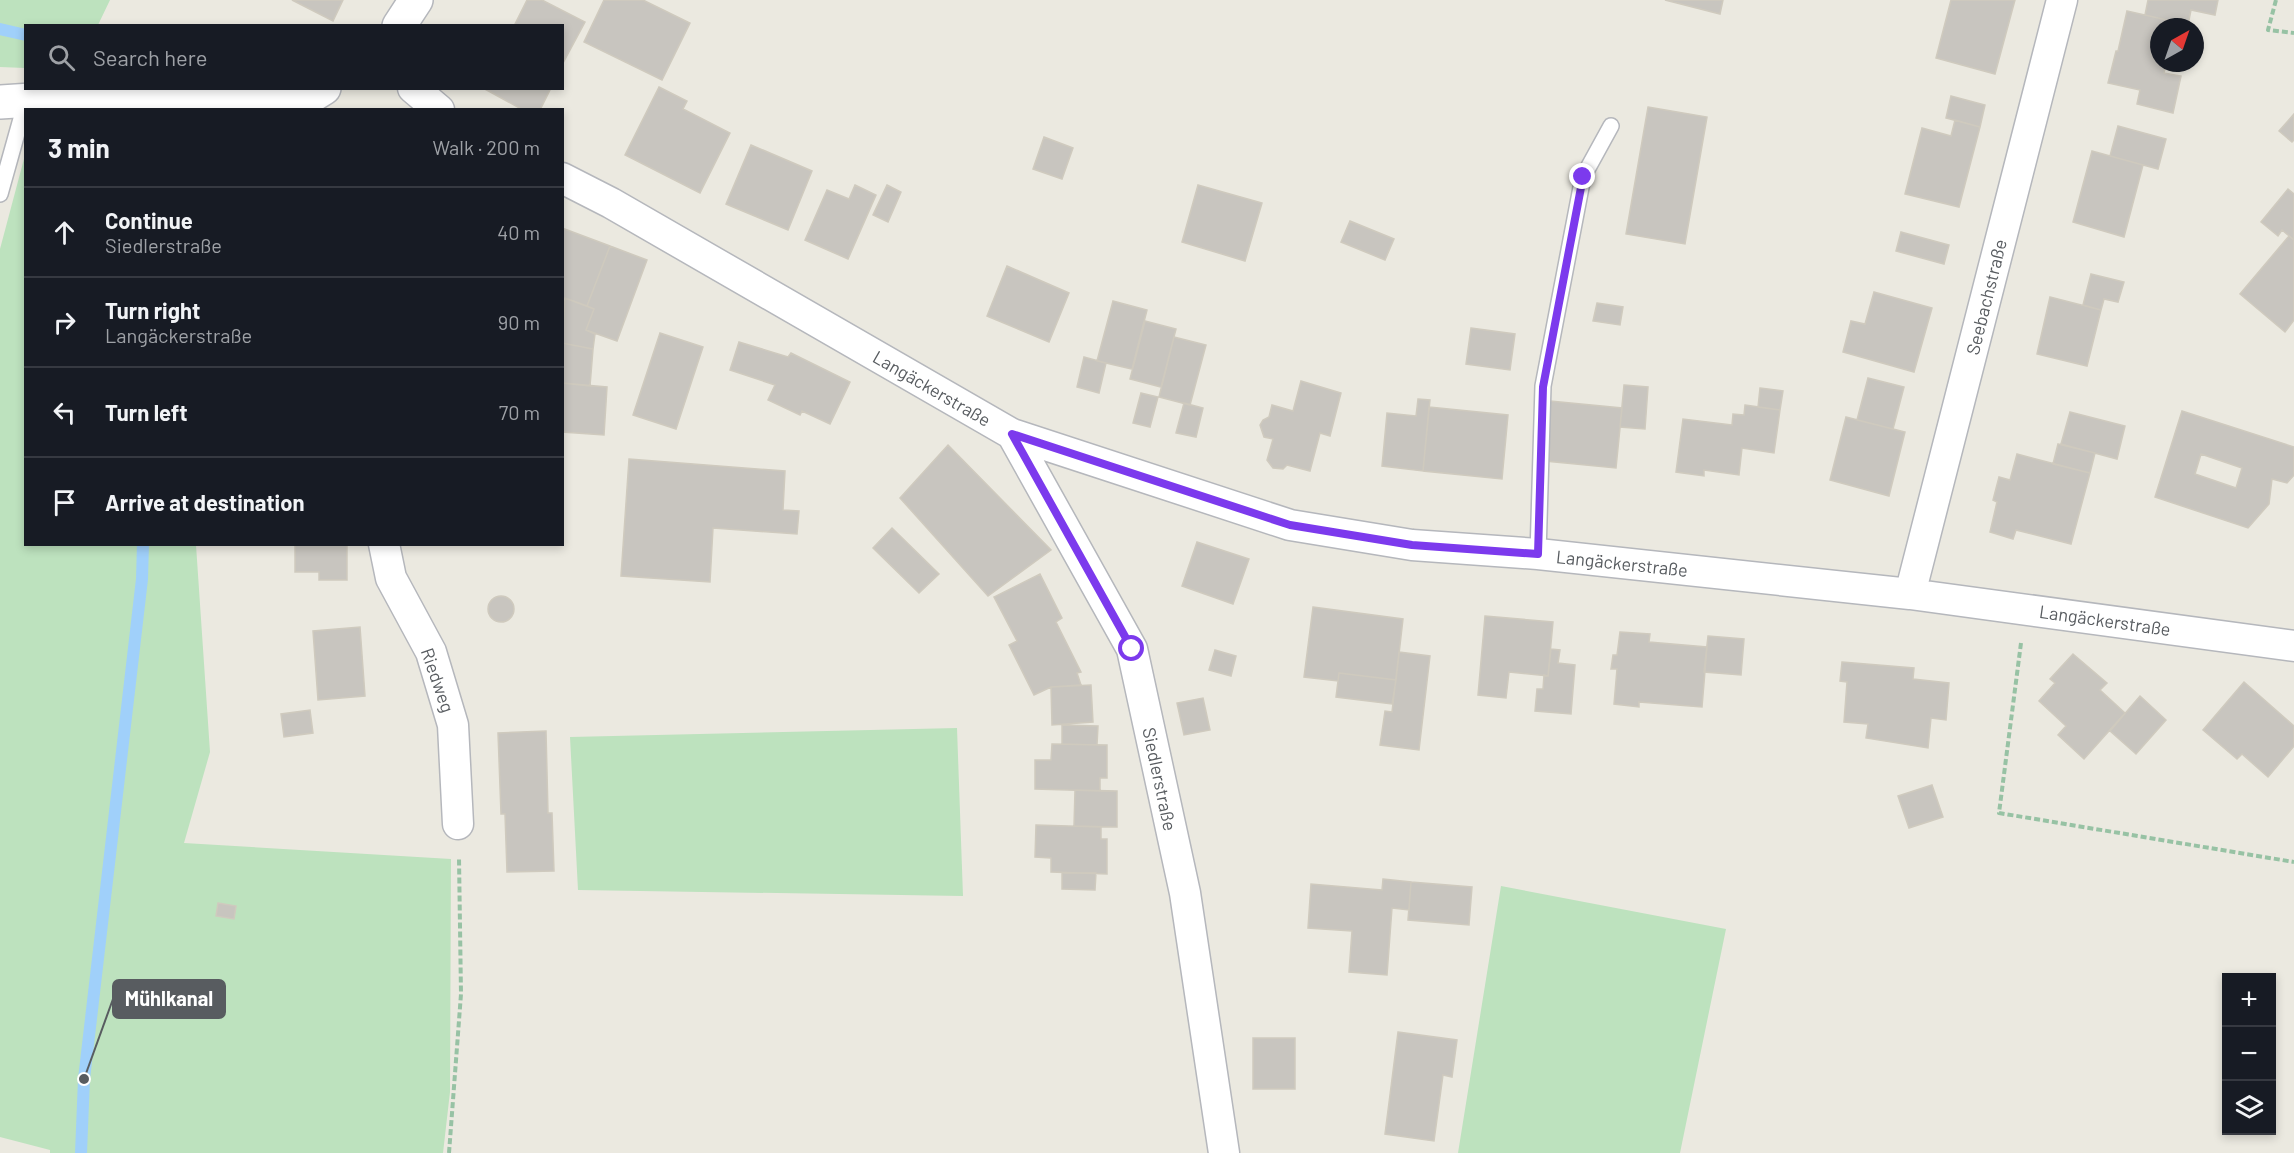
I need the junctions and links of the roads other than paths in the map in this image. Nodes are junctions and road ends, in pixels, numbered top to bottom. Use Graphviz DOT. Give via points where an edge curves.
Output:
graph roads {
  1 [pos="416,0"];
  2 [pos="2062,0"];
  3 [pos="400,24"];
  4 [pos="321,90"];
  5 [pos="415,90"];
  6 [pos="10,101"];
  7 [pos="437,108"];
  8 [pos="1611,126"];
  9 [pos="564,179"];
  10 [pos="0,194"];
  11 [pos="1012,434"];
  12 [pos="384,546"];
  13 [pos="1538,554"];
  14 [pos="1910,594"];
  15 [pos="2294,646"];
  16 [pos="458,824"];
  17 [pos="1224,1153"];
  1 -- 3 [label="street"];
  2 -- 14 [label="street, Seebachstraße"];
  4 -- 6 [label="street" via="308,98 77,97"];
  5 -- 7 [label="street"];
  6 -- 10 [label="lane"];
  8 -- 13 [label="lane" via="1583,177 1543,387"];
  9 -- 11 [label="street, Langäckerstraße"];
  11 -- 13 [label="street, Langäckerstraße" via="1290,525 1412,545"];
  11 -- 17 [label="street, Siedlerstraße" via="1132,649 1185,893"];
  12 -- 16 [label="street, Riedweg" via="391,578 431,652 453,725"];
  13 -- 14 [label="street, Langäckerstraße"];
  14 -- 15 [label="street, Langäckerstraße"];
}
